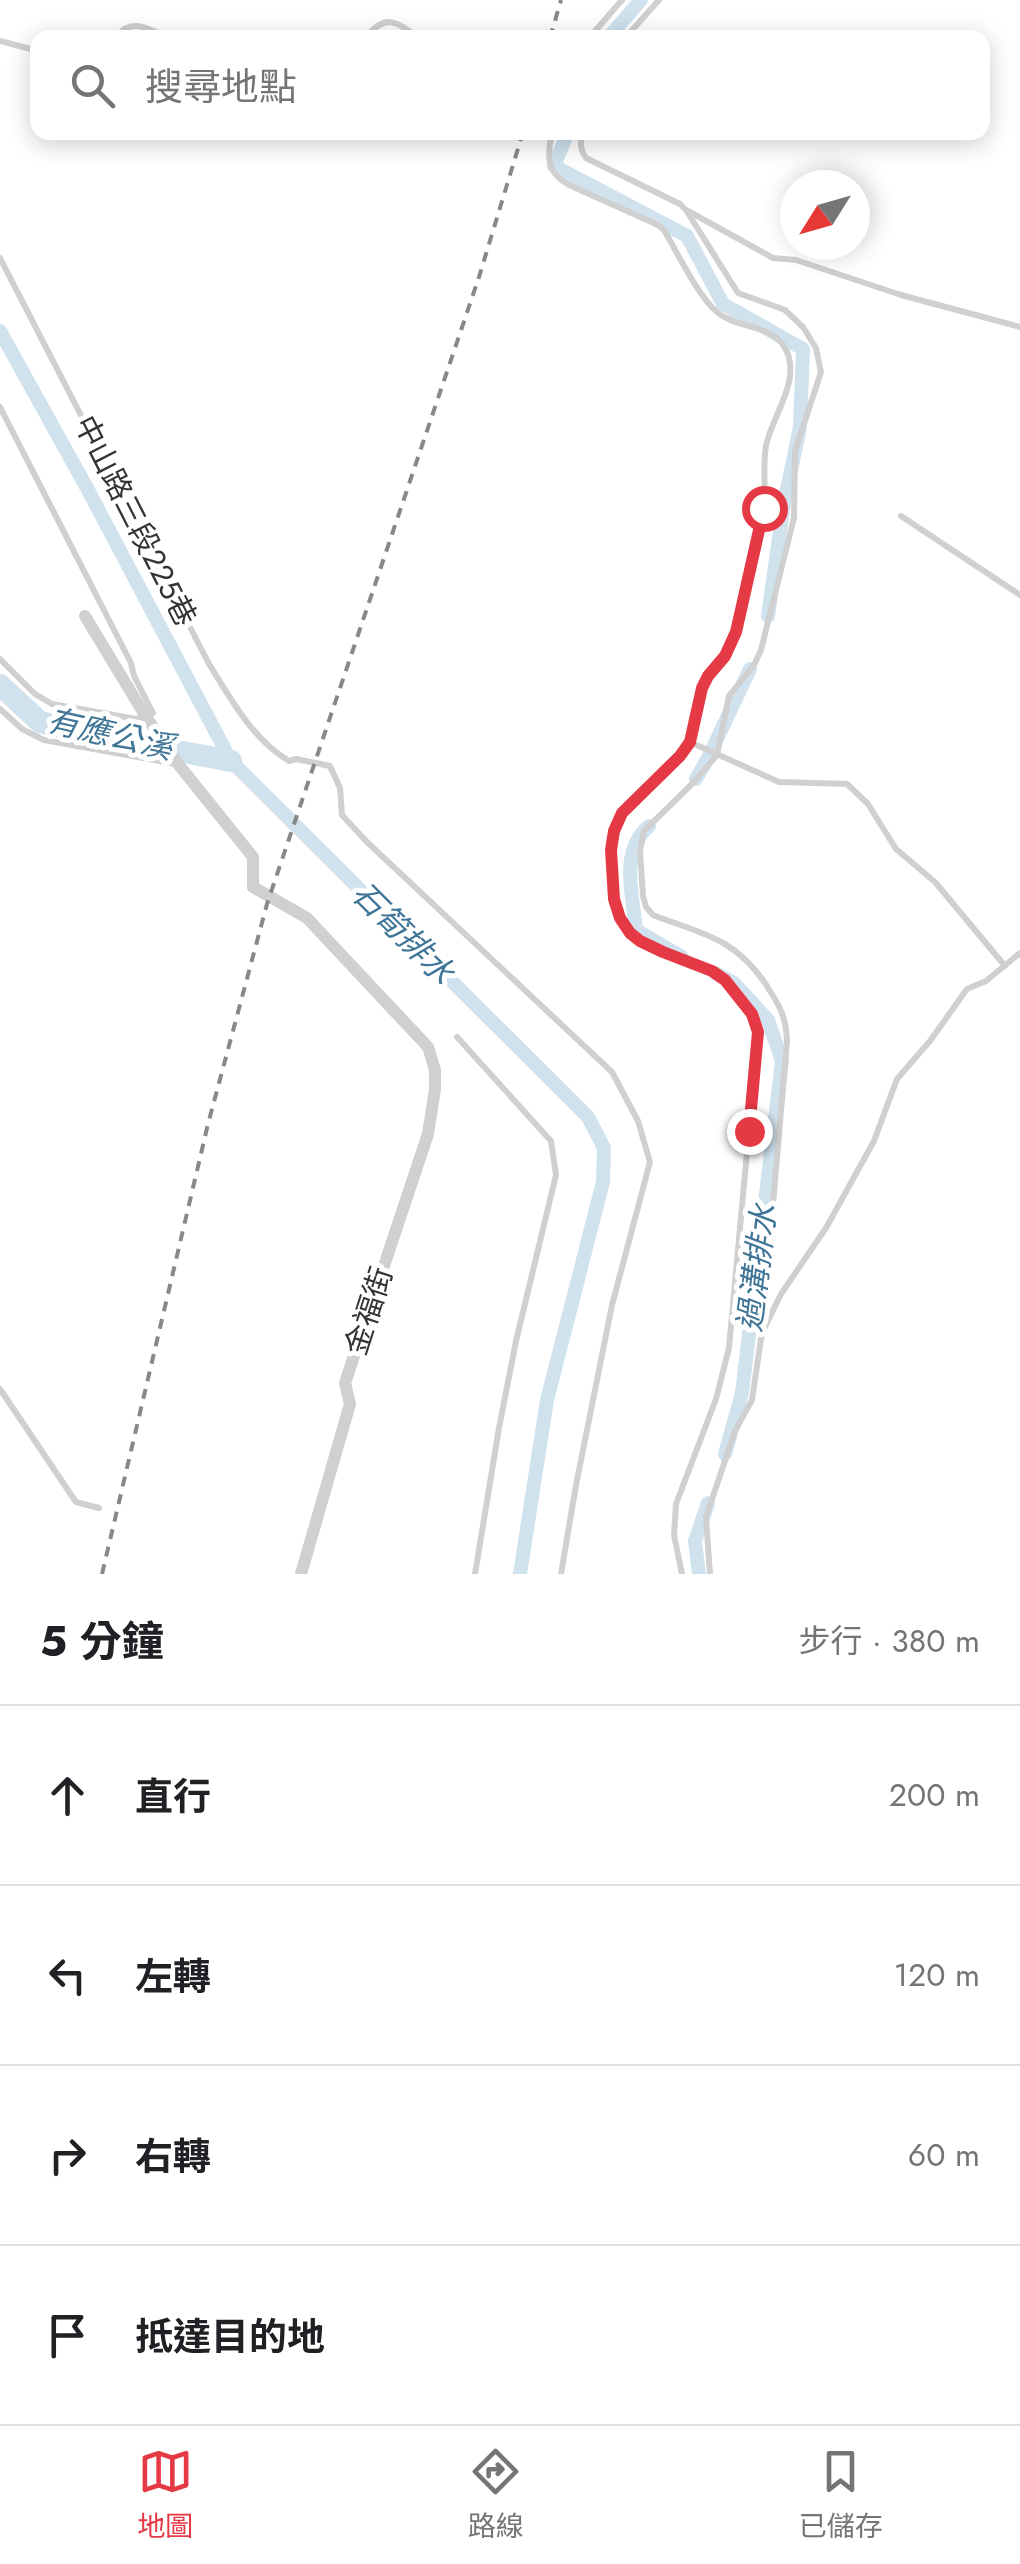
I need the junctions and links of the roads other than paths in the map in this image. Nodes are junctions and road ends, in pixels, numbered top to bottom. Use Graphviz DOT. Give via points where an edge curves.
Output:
graph roads {
  1 [pos="622,0"];
  2 [pos="659,0"];
  3 [pos="121,30"];
  4 [pos="148,30"];
  5 [pos="372,30"];
  6 [pos="408,30"];
  7 [pos="595,30"];
  8 [pos="632,30"];
  9 [pos="0,41"];
  10 [pos="30,49"];
  11 [pos="550,140"];
  12 [pos="580,140"];
  13 [pos="686,210"];
  14 [pos="0,258"];
  15 [pos="1020,327"];
  16 [pos="0,408"];
  17 [pos="900,516"];
  18 [pos="1020,595"];
  19 [pos="85,616"];
  20 [pos="0,659"];
  21 [pos="0,709"];
  22 [pos="146,717"];
  23 [pos="690,742"];
  24 [pos="717,754"];
  25 [pos="178,764"];
  26 [pos="1020,952"];
  27 [pos="1004,966"];
  28 [pos="456,1037"];
  29 [pos="762,1332"];
  30 [pos="0,1390"];
  31 [pos="99,1508"];
  32 [pos="302,1574"];
  33 [pos="475,1574"];
  34 [pos="562,1574"];
  35 [pos="682,1574"];
  36 [pos="710,1574"];
  1 -- 7 [label="lane"];
  2 -- 8 [label="lane"];
  3 -- 4 [label="lane" via="132,24"];
  5 -- 6 [label="lane" via="386,22"];
  9 -- 10 [label="lane"];
  11 -- 23 [label="lane" via="550,166 558,178 658,225 717,312 783,344 790,364 768,440 764,508 738,624 702,688"];
  12 -- 13 [label="lane" via="586,158"];
  13 -- 15 [label="lane" via="773,258"];
  13 -- 24 [label="lane" via="738,293 785,310 803,327 821,372 795,451 794,518 761,650 729,696"];
  14 -- 34 [label="lane, 中山路三段225巷" via="240,713 288,761 330,766 342,814 612,1072 638,1121 650,1162 612,1306"];
  16 -- 22 [label="lane" via="130,663 153,713"];
  17 -- 18 [label="lane"];
  19 -- 22 [label="street"];
  20 -- 22 [label="lane" via="52,704"];
  21 -- 25 [label="lane" via="44,740"];
  22 -- 25 [label="street"];
  23 -- 24 [label="lane"];
  23 -- 35 [label="lane" via="622,813 611,850 614,899 630,933 725,980 758,1032 728,1348 676,1504"];
  24 -- 27 [label="lane" via="779,782 847,784 896,849 934,882"];
  24 -- 29 [label="lane" via="644,831 642,881 652,915 741,954 786,1018"];
  25 -- 32 [label="street, 金福街" via="254,857 253,887 307,918 428,1047 435,1070 428,1134 345,1383 350,1404"];
  26 -- 27 [label="lane"];
  27 -- 29 [label="lane" via="967,989 897,1079 874,1141"];
  28 -- 33 [label="lane" via="551,1141 556,1176 498,1428"];
  29 -- 36 [label="lane" via="752,1400 706,1516"];
  30 -- 31 [label="lane" via="76,1502"];
}
